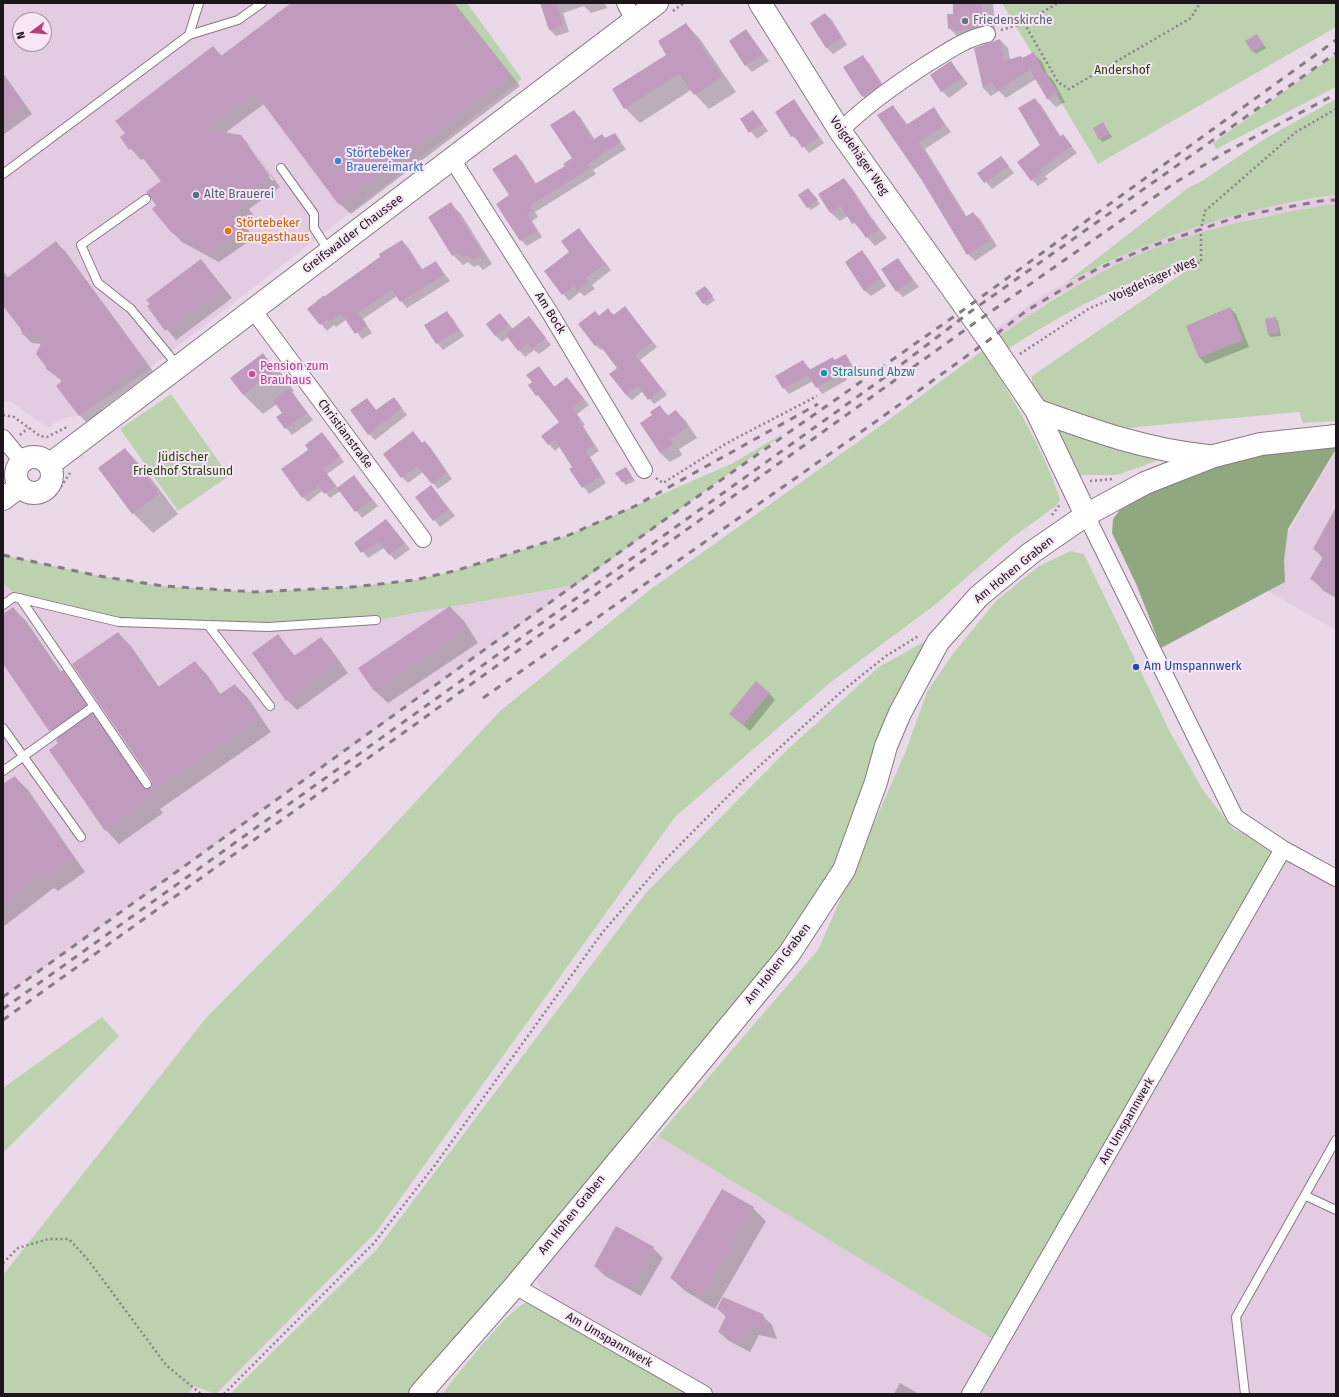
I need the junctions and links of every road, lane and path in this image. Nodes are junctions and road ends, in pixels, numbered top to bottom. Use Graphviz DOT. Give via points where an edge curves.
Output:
graph roads {
  1 [pos="199,3"];
  2 [pos="262,3"];
  3 [pos="657,3"];
  4 [pos="760,3"];
  5 [pos="1058,3"];
  6 [pos="1200,3"];
  7 [pos="630,12"];
  8 [pos="1024,22"];
  9 [pos="987,34"];
  10 [pos="189,35"];
  11 [pos="1336,109"];
  12 [pos="840,131"];
  13 [pos="452,159"];
  14 [pos="281,168"];
  15 [pos="3,174"];
  16 [pos="146,198"];
  17 [pos="330,252"];
  18 [pos="253,310"];
  19 [pos="1005,364"];
  20 [pos="178,367"];
  21 [pos="817,396"];
  22 [pos="1036,410"];
  23 [pos="3,415"];
  24 [pos="55,434"];
  25 [pos="1336,436"];
  26 [pos="3,438"];
  27 [pos="1214,456"];
  28 [pos="22,461"];
  29 [pos="49,465"];
  30 [pos="73,469"];
  31 [pos="644,470"];
  32 [pos="1073,488"];
  33 [pos="15,497"];
  34 [pos="1086,516"];
  35 [pos="1047,518"];
  36 [pos="423,539"];
  37 [pos="20,598"];
  38 [pos="3,605"];
  39 [pos="376,620"];
  40 [pos="208,625"];
  41 [pos="924,633"];
  42 [pos="94,706"];
  43 [pos="270,706"];
  44 [pos="3,728"];
  45 [pos="23,756"];
  46 [pos="3,771"];
  47 [pos="148,784"];
  48 [pos="81,837"];
  49 [pos="1283,849"];
  50 [pos="1336,878"];
  51 [pos="1336,1140"];
  52 [pos="1306,1196"];
  53 [pos="1336,1210"];
  54 [pos="3,1263"];
  55 [pos="515,1286"];
  56 [pos="201,1394"];
  57 [pos="224,1394"];
  58 [pos="420,1394"];
  59 [pos="704,1394"];
  60 [pos="970,1394"];
  61 [pos="1245,1394"];
  1 -- 10 [label="lane"];
  2 -- 10 [label="lane" via="238,20"];
  3 -- 7 [label="street, Greifswalder Chaussee"];
  4 -- 12 [label="street, Voigdehäger Weg"];
  5 -- 8 [label="path"];
  6 -- 8 [label="path" via="1190,18 1068,89 1058,82"];
  7 -- 13 [label="street, Greifswalder Chaussee"];
  8 -- 9 [label="path"];
  9 -- 12 [label="street" via="972,37 959,44 898,83"];
  10 -- 15 [label="lane"];
  11 -- 19 [label="path, Voigdehäger Weg" via="1296,132 1205,211 1201,229 1200,262 1090,308"];
  12 -- 19 [label="street, Voigdehäger Weg"];
  13 -- 17 [label="street, Greifswalder Chaussee"];
  13 -- 31 [label="street, Am Bock" via="550,313"];
  14 -- 17 [label="lane" via="314,214 314,228"];
  16 -- 20 [label="lane" via="81,245 98,283 131,309"];
  17 -- 18 [label="street, Greifswalder Chaussee"];
  18 -- 20 [label="street, Greifswalder Chaussee"];
  18 -- 36 [label="street, Christianstraße"];
  19 -- 22 [label="street, Voigdehäger Weg"];
  20 -- 29 [label="street, Greifswalder Chaussee"];
  21 -- 31 [label="path" via="727,443 663,483"];
  22 -- 27 [label="street" via="1114,438 1180,453"];
  22 -- 32 [label="street, Voigdehäger Weg"];
  23 -- 24 [label="path" via="14,417 40,436"];
  25 -- 27 [label="street" via="1261,444"];
  26 -- 28 [label="street"];
  27 -- 34 [label="street" via="1145,484"];
  28 -- 29 [label="street" via="34,457"];
  28 -- 33 [label="street" via="15,476"];
  29 -- 33 [label="street" via="52,477 47,489 36,494 24,491"];
  30 -- 33 [label="path" via="54,497 43,503"];
  32 -- 34 [label="street, Voigdehäger Weg"];
  32 -- 35 [label="path" via="1066,491 1060,505"];
  34 -- 49 [label="street" via="1235,816"];
  34 -- 55 [label="street, Am Hohen Graben" via="1031,553 978,596 938,642 900,713 886,746 876,782 844,870 816,914 789,954"];
  37 -- 38 [label="lane" via="14,596"];
  37 -- 40 [label="lane" via="119,622"];
  37 -- 42 [label="lane"];
  39 -- 40 [label="lane" via="268,627"];
  40 -- 43 [label="lane"];
  41 -- 57 [label="path" via="886,656 841,692 743,781 664,861 602,933 435,1165 374,1243"];
  42 -- 45 [label="lane"];
  42 -- 47 [label="lane"];
  44 -- 45 [label="lane"];
  45 -- 46 [label="lane"];
  45 -- 48 [label="lane"];
  49 -- 50 [label="street"];
  49 -- 60 [label="street, Am Umspannwerk"];
  51 -- 52 [label="lane"];
  52 -- 53 [label="lane"];
  52 -- 61 [label="lane" via="1236,1317"];
  54 -- 56 [label="path" via="18,1248 48,1239 69,1239 89,1261 166,1365"];
  55 -- 58 [label="street, Am Hohen Graben"];
  55 -- 59 [label="street, Am Umspannwerk"];
}
